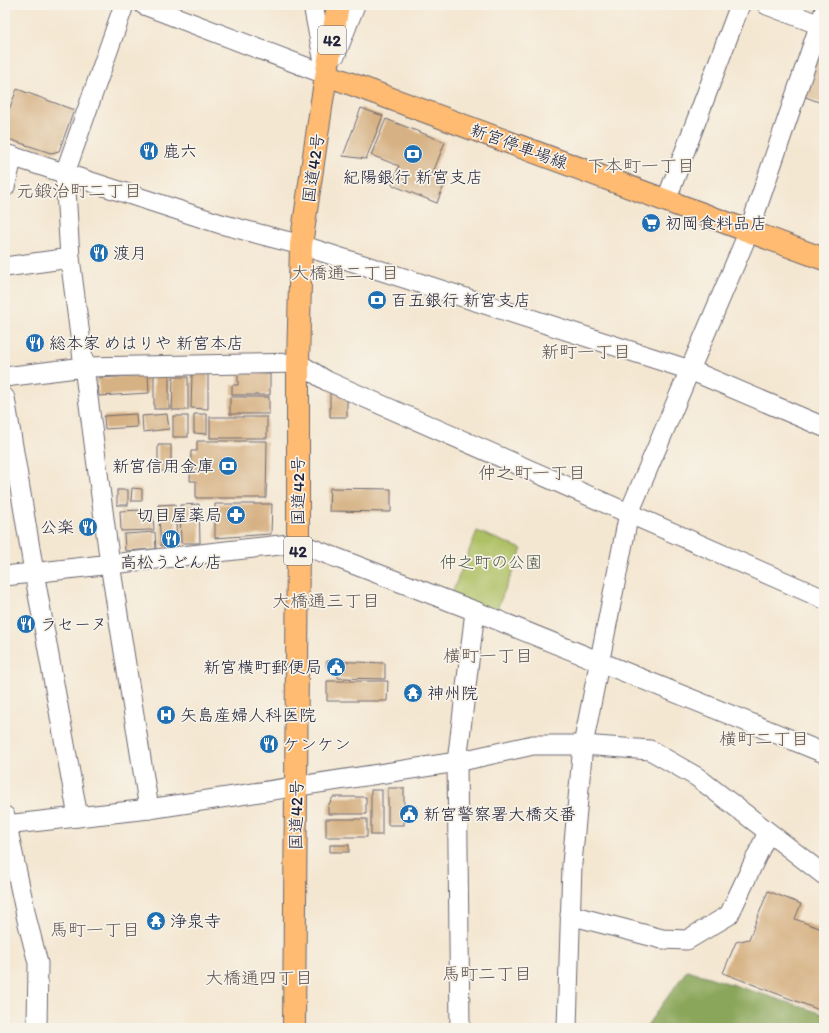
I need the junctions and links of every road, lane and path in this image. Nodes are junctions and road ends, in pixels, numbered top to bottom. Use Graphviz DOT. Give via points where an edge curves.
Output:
graph roads {
  1 [pos="124,5"];
  2 [pos="144,5"];
  3 [pos="313,5"];
  4 [pos="338,5"];
  5 [pos="355,5"];
  6 [pos="740,5"];
  7 [pos="767,5"];
  8 [pos="822,18"];
  9 [pos="327,75"];
  10 [pos="9,155"];
  11 [pos="65,173"];
  12 [pos="5,187"];
  13 [pos="666,201"];
  14 [pos="749,232"];
  15 [pos="302,245"];
  16 [pos="70,258"];
  17 [pos="824,259"];
  18 [pos="5,267"];
  19 [pos="298,363"];
  20 [pos="84,367"];
  21 [pos="690,370"];
  22 [pos="5,377"];
  23 [pos="5,398"];
  24 [pos="824,427"];
  25 [pos="629,513"];
  26 [pos="298,543"];
  27 [pos="110,564"];
  28 [pos="34,572"];
  29 [pos="5,576"];
  30 [pos="824,599"];
  31 [pos="475,611"];
  32 [pos="599,662"];
  33 [pos="583,745"];
  34 [pos="824,753"];
  35 [pos="457,762"];
  36 [pos="297,787"];
  37 [pos="149,809"];
  38 [pos="78,817"];
  39 [pos="6,822"];
  40 [pos="768,832"];
  41 [pos="822,870"];
  42 [pos="570,915"];
  43 [pos="37,1028"];
  44 [pos="294,1028"];
  45 [pos="460,1028"];
  46 [pos="567,1028"];
  1 -- 11 [label="street"];
  2 -- 9 [label="street"];
  3 -- 9 [label="street"];
  4 -- 9 [label="main road, 国道42号 / 42"];
  5 -- 9 [label="street"];
  6 -- 13 [label="street"];
  7 -- 8 [label="street"];
  8 -- 14 [label="street"];
  9 -- 13 [label="main road, 新宮停車場線 / 42"];
  9 -- 15 [label="main road, 国道42号 / 42"];
  10 -- 11 [label="street"];
  10 -- 12 [label="street"];
  11 -- 15 [label="street" via="221,224"];
  11 -- 16 [label="street"];
  13 -- 14 [label="main road, 新宮停車場線 / 42"];
  14 -- 17 [label="main road, 新宮停車場線 / 42"];
  14 -- 21 [label="street"];
  15 -- 19 [label="main road, 国道42号 / 42"];
  15 -- 21 [label="street"];
  16 -- 18 [label="street"];
  16 -- 20 [label="street"];
  19 -- 20 [label="street"];
  19 -- 25 [label="street" via="327,381"];
  19 -- 26 [label="main road, 国道42号 / 42"];
  20 -- 22 [label="street"];
  20 -- 27 [label="street"];
  21 -- 24 [label="street"];
  21 -- 25 [label="street"];
  23 -- 28 [label="street"];
  25 -- 30 [label="street"];
  25 -- 32 [label="street"];
  26 -- 27 [label="street"];
  26 -- 31 [label="street"];
  26 -- 36 [label="main road, 国道42号 / 42"];
  27 -- 28 [label="street"];
  27 -- 37 [label="street"];
  28 -- 29 [label="street"];
  28 -- 38 [label="street"];
  31 -- 32 [label="street"];
  31 -- 35 [label="street"];
  32 -- 33 [label="street"];
  32 -- 34 [label="street"];
  33 -- 35 [label="street" via="533,745"];
  33 -- 40 [label="street" via="650,750 697,777"];
  33 -- 42 [label="street"];
  35 -- 36 [label="street"];
  35 -- 45 [label="street"];
  36 -- 37 [label="street"];
  36 -- 44 [label="main road, 国道42号 / 42"];
  37 -- 38 [label="street"];
  38 -- 39 [label="street"];
  39 -- 43 [label="street" via="38,963"];
  40 -- 41 [label="street"];
  40 -- 42 [label="street" via="729,915 687,940 662,939"];
  42 -- 46 [label="street"];
}
